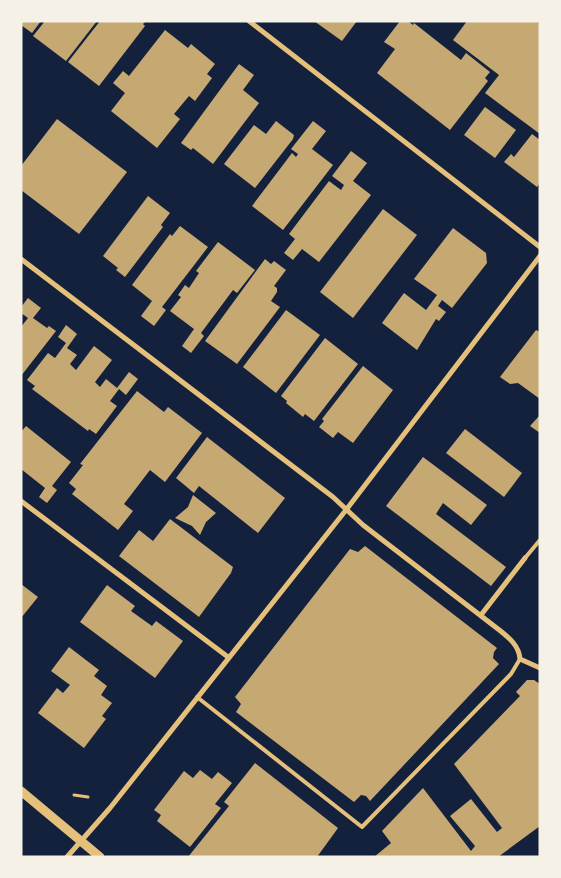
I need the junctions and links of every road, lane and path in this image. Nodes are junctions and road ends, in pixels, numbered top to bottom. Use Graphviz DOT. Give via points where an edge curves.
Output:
graph roads {
  1 [pos="249,21"];
  2 [pos="540,247"];
  3 [pos="540,256"];
  4 [pos="21,259"];
  5 [pos="21,501"];
  6 [pos="346,510"];
  7 [pos="540,540"];
  8 [pos="525,558"];
  9 [pos="481,615"];
  10 [pos="228,657"];
  11 [pos="520,660"];
  12 [pos="540,668"];
  13 [pos="196,696"];
  14 [pos="21,791"];
  15 [pos="74,795"];
  16 [pos="88,797"];
  17 [pos="80,842"];
  18 [pos="67,857"];
  19 [pos="100,857"];
  1 -- 2 [label="street"];
  3 -- 6 [label="street"];
  4 -- 6 [label="street"];
  5 -- 10 [label="street"];
  6 -- 9 [label="street"];
  6 -- 10 [label="street"];
  7 -- 8 [label="lane"];
  8 -- 9 [label="street"];
  9 -- 11 [label="street" via="514,643"];
  10 -- 13 [label="street"];
  11 -- 12 [label="street"];
  11 -- 13 [label="lane" via="511,674 362,827"];
  13 -- 17 [label="street"];
  14 -- 17 [label="street"];
  15 -- 16 [label="path"];
  17 -- 18 [label="street"];
  17 -- 19 [label="street"];
}
